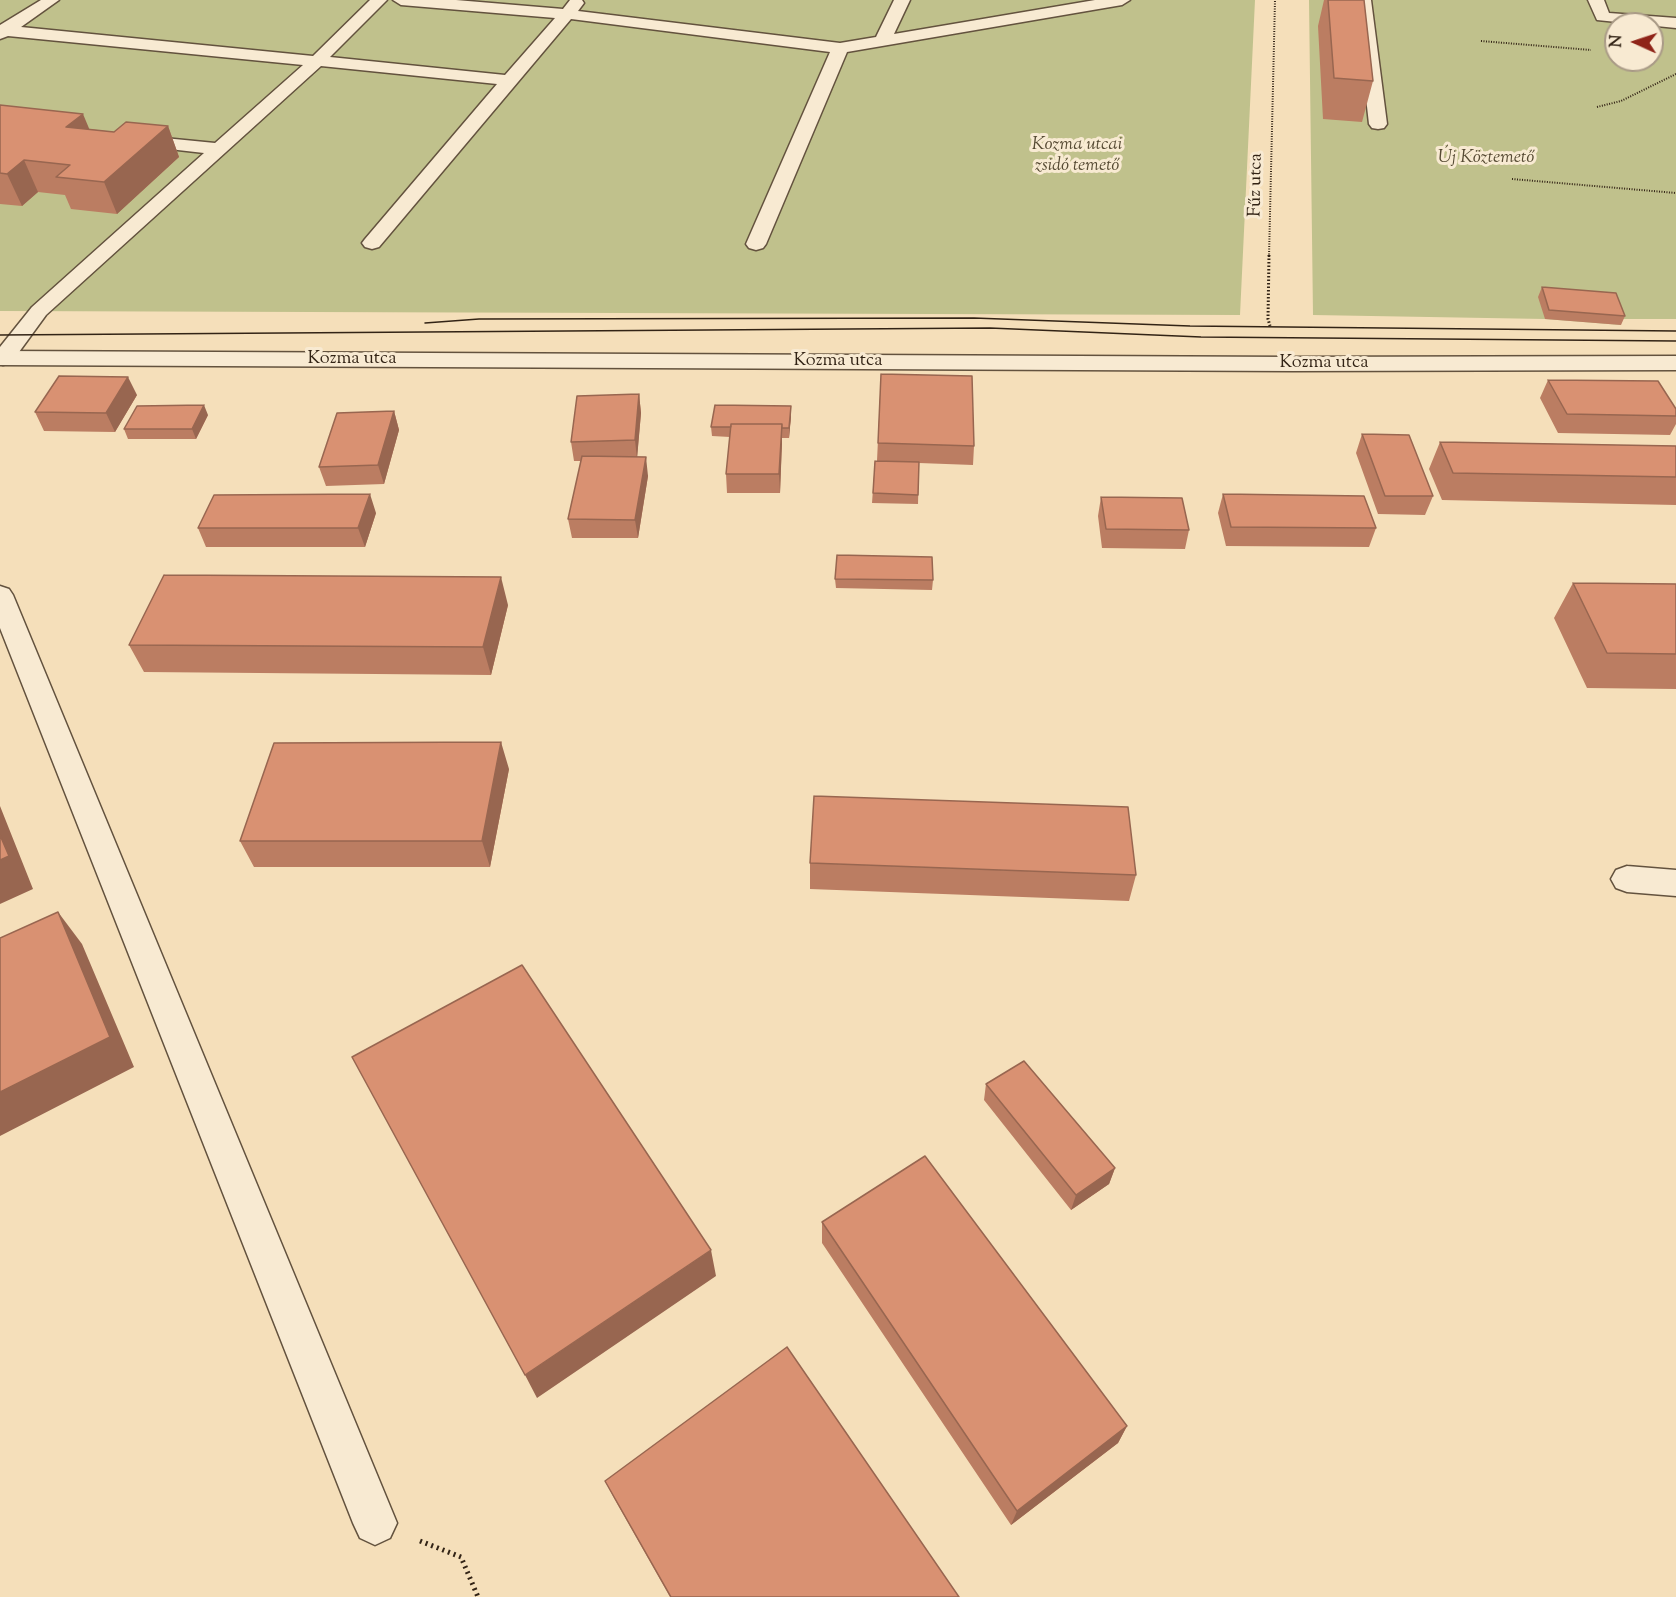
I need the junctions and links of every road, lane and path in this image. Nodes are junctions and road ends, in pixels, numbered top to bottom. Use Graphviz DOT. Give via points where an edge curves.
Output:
graph roads {
  1 [pos="51,0"];
  2 [pos="379,0"];
  3 [pos="401,0"];
  4 [pos="579,0"];
  5 [pos="902,0"];
  6 [pos="1122,0"];
  7 [pos="1275,0"];
  8 [pos="1363,0"];
  9 [pos="1596,0"];
  10 [pos="568,14"];
  11 [pos="1676,22"];
  12 [pos="2,31"];
  13 [pos="883,40"];
  14 [pos="1481,42"];
  15 [pos="840,48"];
  16 [pos="1594,50"];
  17 [pos="318,60"];
  18 [pos="1676,74"];
  19 [pos="509,80"];
  20 [pos="1597,107"];
  21 [pos="1378,124"];
  22 [pos="115,138"];
  23 [pos="218,149"];
  24 [pos="1512,179"];
  25 [pos="1676,193"];
  26 [pos="372,243"];
  27 [pos="756,244"];
  28 [pos="2,358"];
  29 [pos="1676,363"];
  30 [pos="1293,364"];
  31 [pos="0,595"];
  32 [pos="1627,879"];
  33 [pos="1676,882"];
  34 [pos="375,1523"];
  35 [pos="478,1597"];
  1 -- 12 [label="lane"];
  2 -- 17 [label="lane"];
  3 -- 10 [label="lane"];
  4 -- 10 [label="lane"];
  5 -- 13 [label="lane"];
  6 -- 13 [label="lane"];
  7 -- 30 [label="path, Fűz utca" via="1268,319"];
  8 -- 21 [label="lane"];
  9 -- 11 [label="lane" via="1603,17"];
  10 -- 15 [label="lane"];
  10 -- 19 [label="lane"];
  12 -- 17 [label="lane"];
  13 -- 15 [label="lane"];
  14 -- 16 [label="path"];
  15 -- 27 [label="lane"];
  17 -- 19 [label="lane"];
  17 -- 23 [label="lane"];
  18 -- 20 [label="path" via="1621,101"];
  19 -- 26 [label="lane"];
  22 -- 23 [label="lane"];
  23 -- 28 [label="lane" via="39,311"];
  24 -- 25 [label="path"];
  28 -- 30 [label="street, Kozma utca"];
  29 -- 30 [label="street, Kozma utca"];
  31 -- 34 [label="lane"];
  32 -- 33 [label="lane"];
  34 -- 35 [label="path" via="461,1557"];
}
